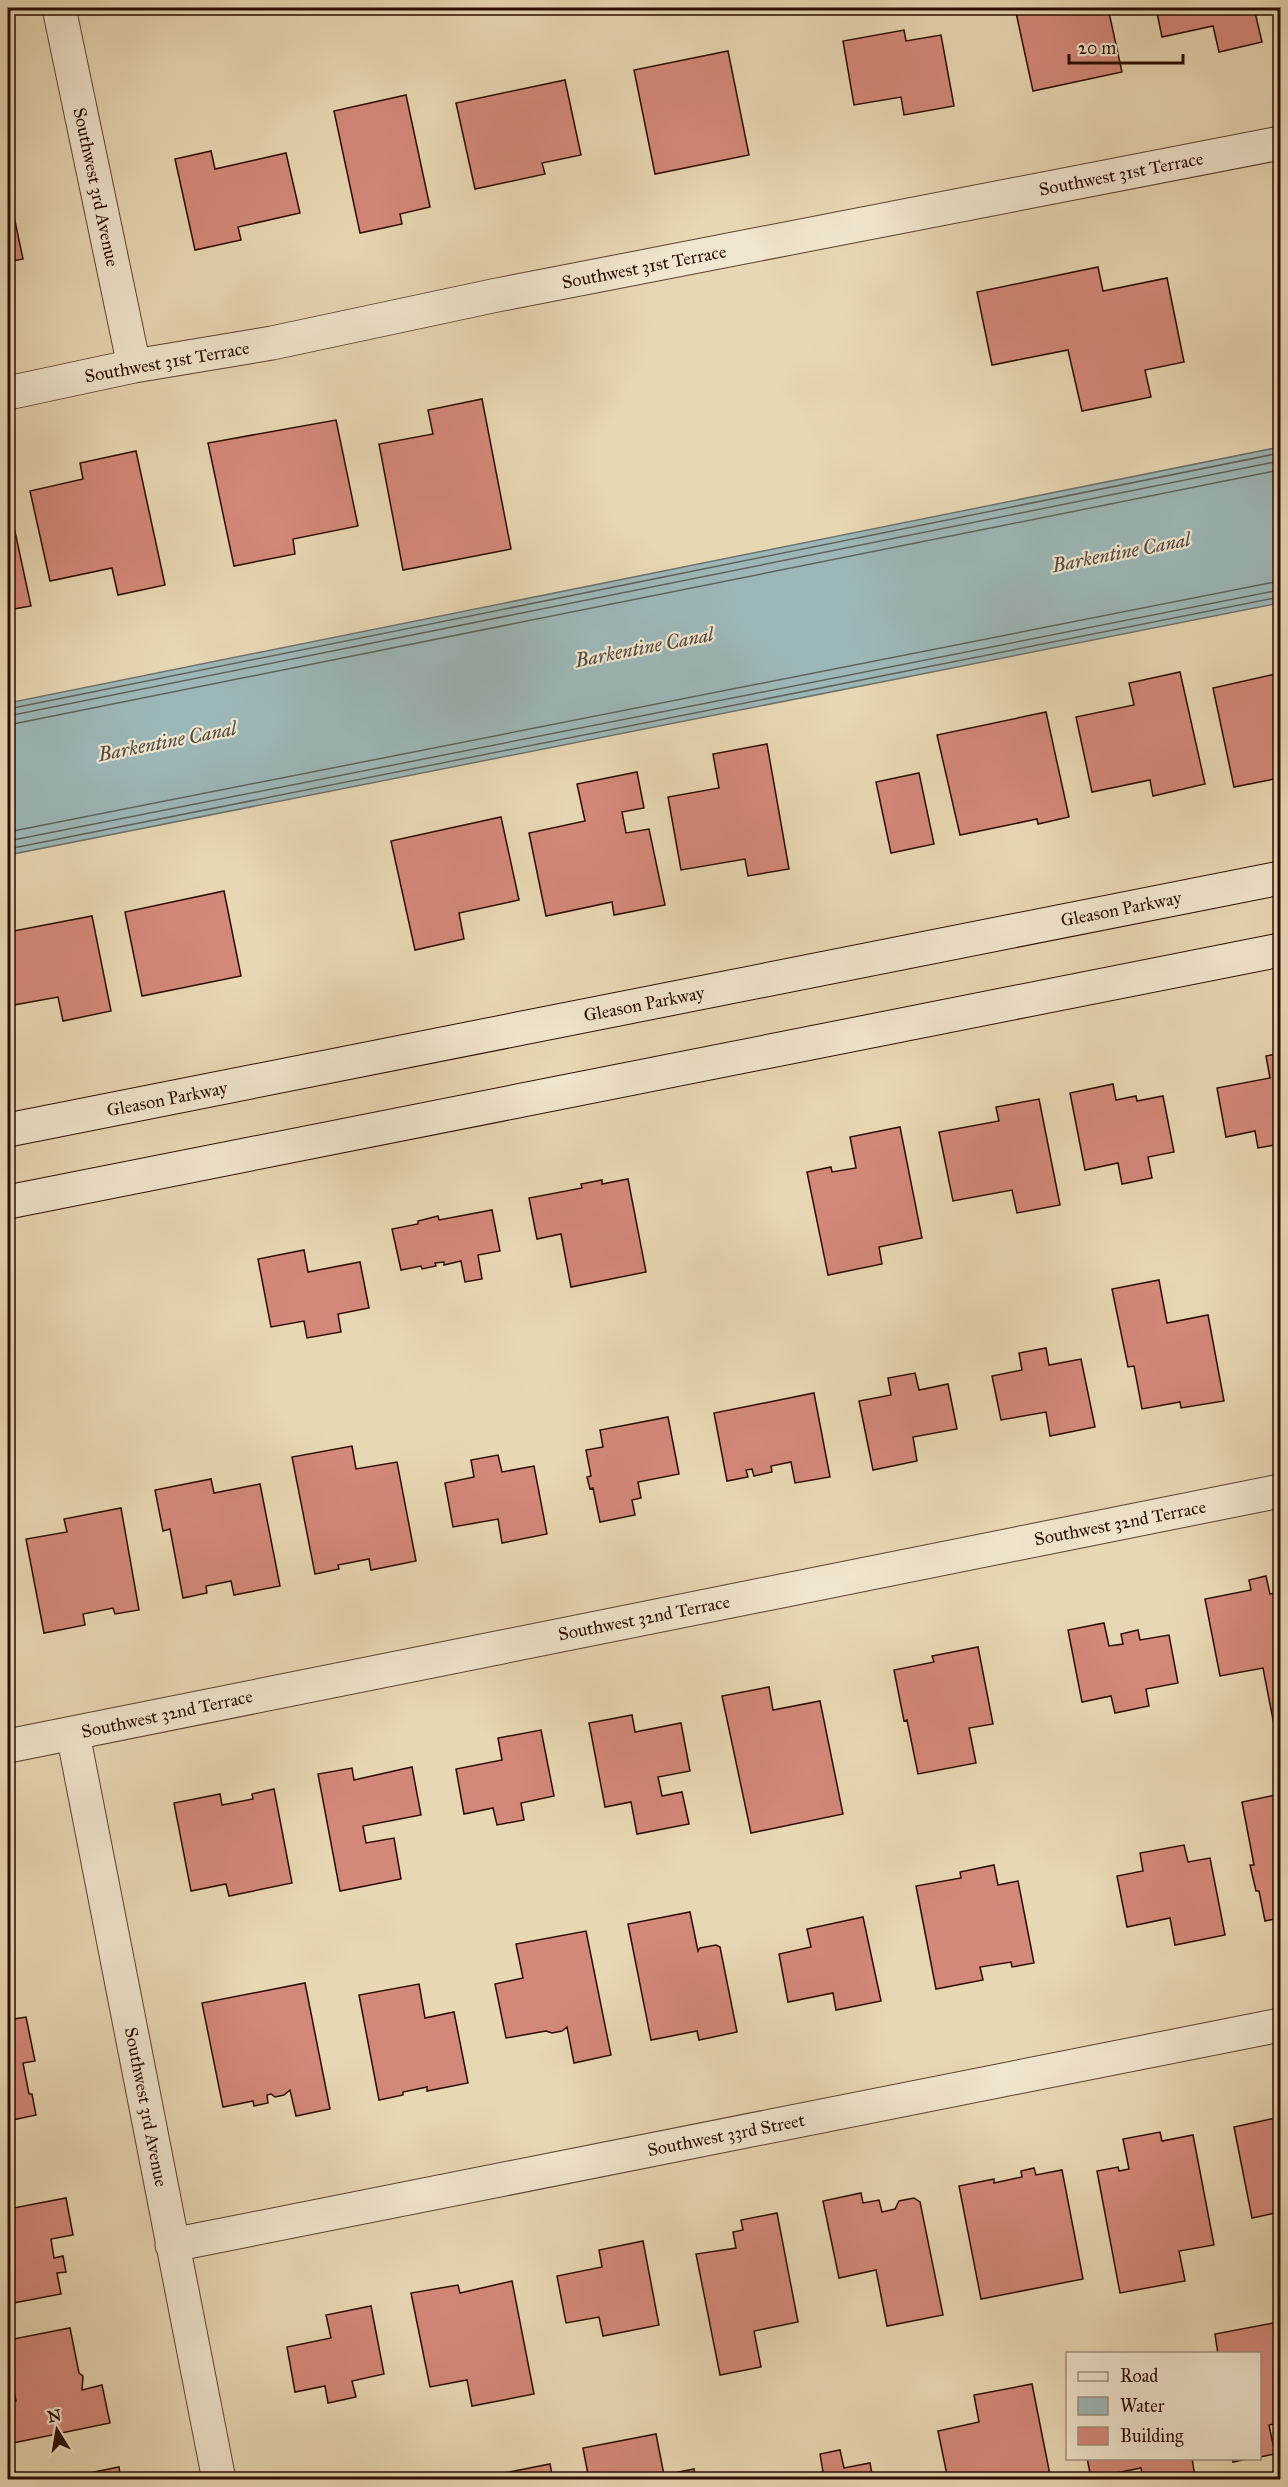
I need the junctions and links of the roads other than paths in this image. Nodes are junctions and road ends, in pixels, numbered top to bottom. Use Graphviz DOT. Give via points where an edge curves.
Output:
graph roads {
  1 [pos="59,8"];
  2 [pos="1281,143"];
  3 [pos="134,366"];
  4 [pos="8,393"];
  5 [pos="1281,878"];
  6 [pos="1281,950"];
  7 [pos="8,1130"];
  8 [pos="8,1202"];
  9 [pos="1281,1491"];
  10 [pos="73,1734"];
  11 [pos="8,1746"];
  12 [pos="1281,2025"];
  13 [pos="172,2245"];
  14 [pos="219,2480"];
  1 -- 3 [label="street, Southwest 3rd Avenue"];
  2 -- 3 [label="street, Southwest 31st Terrace" via="498,295 272,343"];
  3 -- 4 [label="street, Southwest 31st Terrace"];
  5 -- 7 [label="street, Gleason Parkway"];
  6 -- 8 [label="street"];
  9 -- 10 [label="street, Southwest 32nd Terrace"];
  10 -- 11 [label="street, Southwest 32nd Terrace"];
  10 -- 13 [label="street, Southwest 3rd Avenue"];
  12 -- 13 [label="street, Southwest 33rd Street"];
  13 -- 14 [label="street, Southwest 3rd Avenue"];
}
